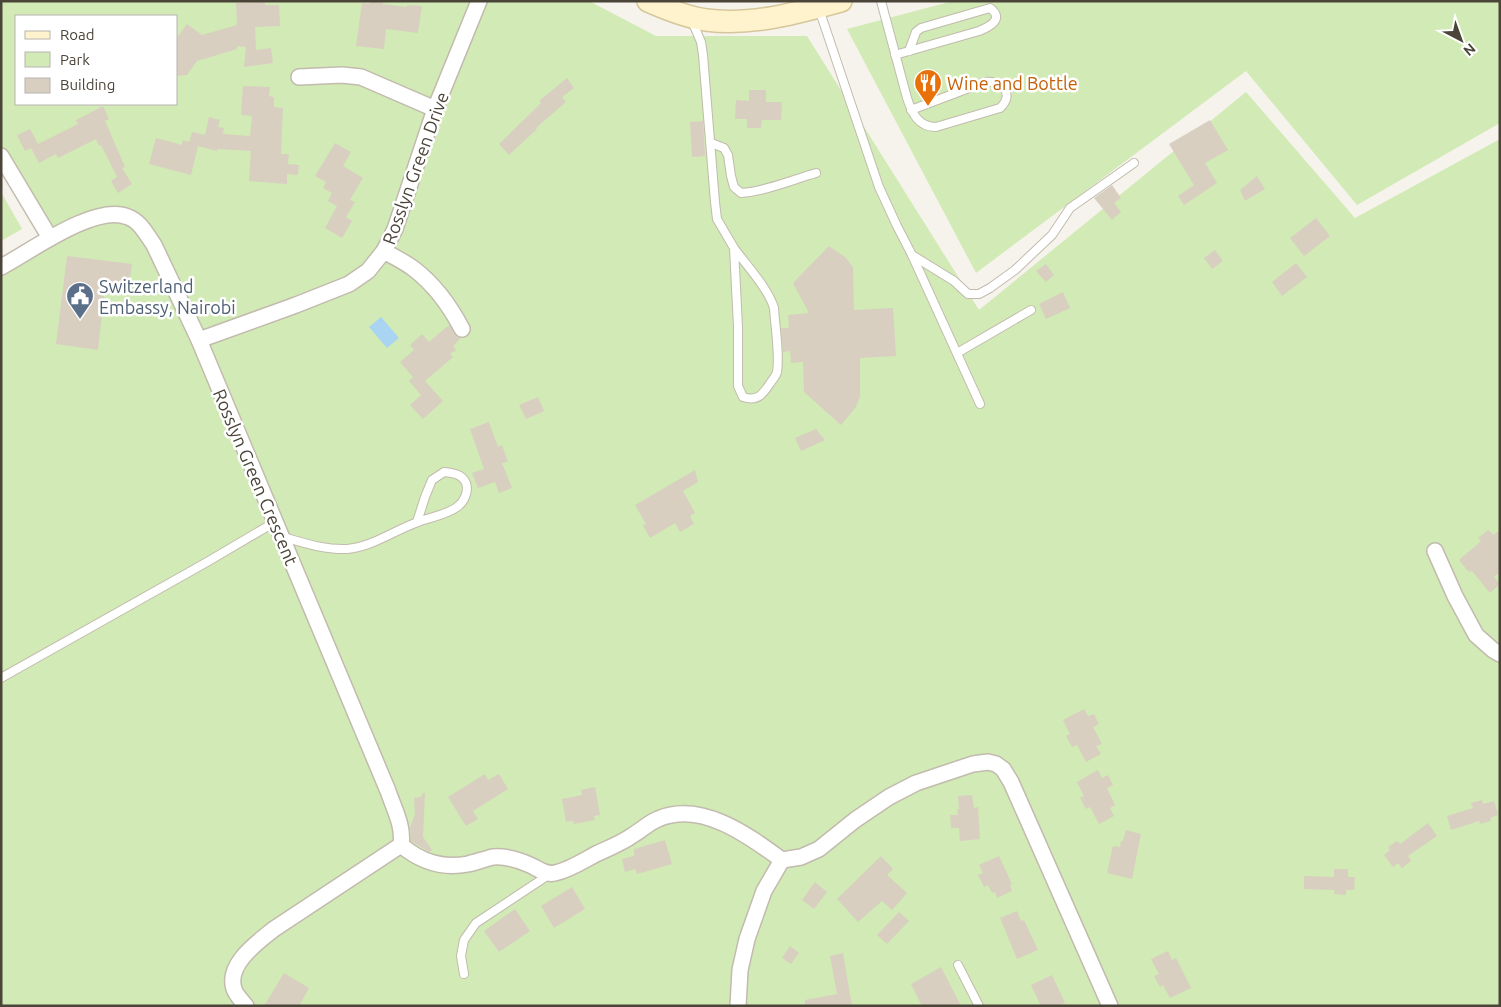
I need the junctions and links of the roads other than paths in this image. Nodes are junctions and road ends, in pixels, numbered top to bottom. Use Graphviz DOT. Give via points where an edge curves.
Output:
graph roads {
  1 [pos="479,1"];
  2 [pos="648,1"];
  3 [pos="841,1"];
  4 [pos="881,1"];
  5 [pos="818,8"];
  6 [pos="699,18"];
  7 [pos="909,51"];
  8 [pos="895,55"];
  9 [pos="299,77"];
  10 [pos="435,109"];
  11 [pos="911,110"];
  12 [pos="711,143"];
  13 [pos="1,156"];
  14 [pos="1134,163"];
  15 [pos="816,172"];
  16 [pos="50,238"];
  17 [pos="734,248"];
  18 [pos="384,251"];
  19 [pos="912,255"];
  20 [pos="1,267"];
  21 [pos="1030,310"];
  22 [pos="462,329"];
  23 [pos="198,340"];
  24 [pos="957,353"];
  25 [pos="980,404"];
  26 [pos="275,522"];
  27 [pos="417,522"];
  28 [pos="281,537"];
  29 [pos="1435,551"];
  30 [pos="1500,654"];
  31 [pos="1,678"];
  32 [pos="401,845"];
  33 [pos="782,860"];
  34 [pos="552,873"];
  35 [pos="958,965"];
  36 [pos="464,974"];
  37 [pos="246,1006"];
  38 [pos="738,1006"];
  39 [pos="979,1006"];
  40 [pos="1110,1006"];
  1 -- 10 [label="street, Rosslyn Green Drive"];
  2 -- 6 [label="main road"];
  3 -- 5 [label="main road"];
  4 -- 8 [label="lane"];
  5 -- 6 [label="main road" via="772,18 736,21"];
  5 -- 19 [label="lane" via="879,187"];
  6 -- 12 [label="lane"];
  7 -- 7 [label="lane" via="979,31 991,26 996,18 990,8 922,28 916,32"];
  7 -- 8 [label="lane"];
  8 -- 11 [label="lane"];
  9 -- 10 [label="street" via="342,74 361,77"];
  10 -- 18 [label="street, Rosslyn Green Drive" via="395,228"];
  11 -- 11 [label="lane" via="923,125 936,127 1000,108 1007,100 1007,94 998,83 985,82"];
  12 -- 15 [label="lane" via="724,148 728,154 734,187 741,193"];
  12 -- 17 [label="lane" via="718,219"];
  13 -- 16 [label="street"];
  14 -- 19 [label="lane" via="1070,208 1052,235 1015,270 979,294 968,294 954,281"];
  16 -- 20 [label="street, Rosslyn Green Crescent"];
  16 -- 23 [label="street, Rosslyn Green Crescent" via="87,220 112,214 128,216 137,222 154,245"];
  17 -- 17 [label="lane" via="738,386 743,397 750,399 765,391 776,374 774,308"];
  18 -- 22 [label="street" via="414,268 437,290"];
  18 -- 23 [label="street, Rosslyn Green Drive" via="368,271 349,284"];
  19 -- 24 [label="lane"];
  21 -- 24 [label="lane"];
  23 -- 26 [label="street, Rosslyn Green Crescent"];
  24 -- 25 [label="lane"];
  26 -- 28 [label="street, Rosslyn Green Crescent"];
  26 -- 31 [label="lane"];
  27 -- 27 [label="lane" via="441,515 458,507 464,500 465,482 457,473 444,472 432,480"];
  27 -- 28 [label="lane" via="369,544 348,549 318,547"];
  28 -- 32 [label="street, Rosslyn Green Crescent" via="388,791 401,828"];
  29 -- 30 [label="street" via="1476,635"];
  32 -- 34 [label="street" via="419,858 443,866 503,857"];
  32 -- 37 [label="street" via="274,929 239,960 234,988"];
  33 -- 34 [label="street" via="732,826 694,814 676,813 646,825 621,843"];
  33 -- 38 [label="street" via="764,891 747,940 740,970"];
  33 -- 40 [label="street" via="801,857 819,849 882,801 916,783 974,764 996,764 1011,782"];
  34 -- 36 [label="lane" via="476,923 464,940 461,956"];
  35 -- 39 [label="lane"];
}
